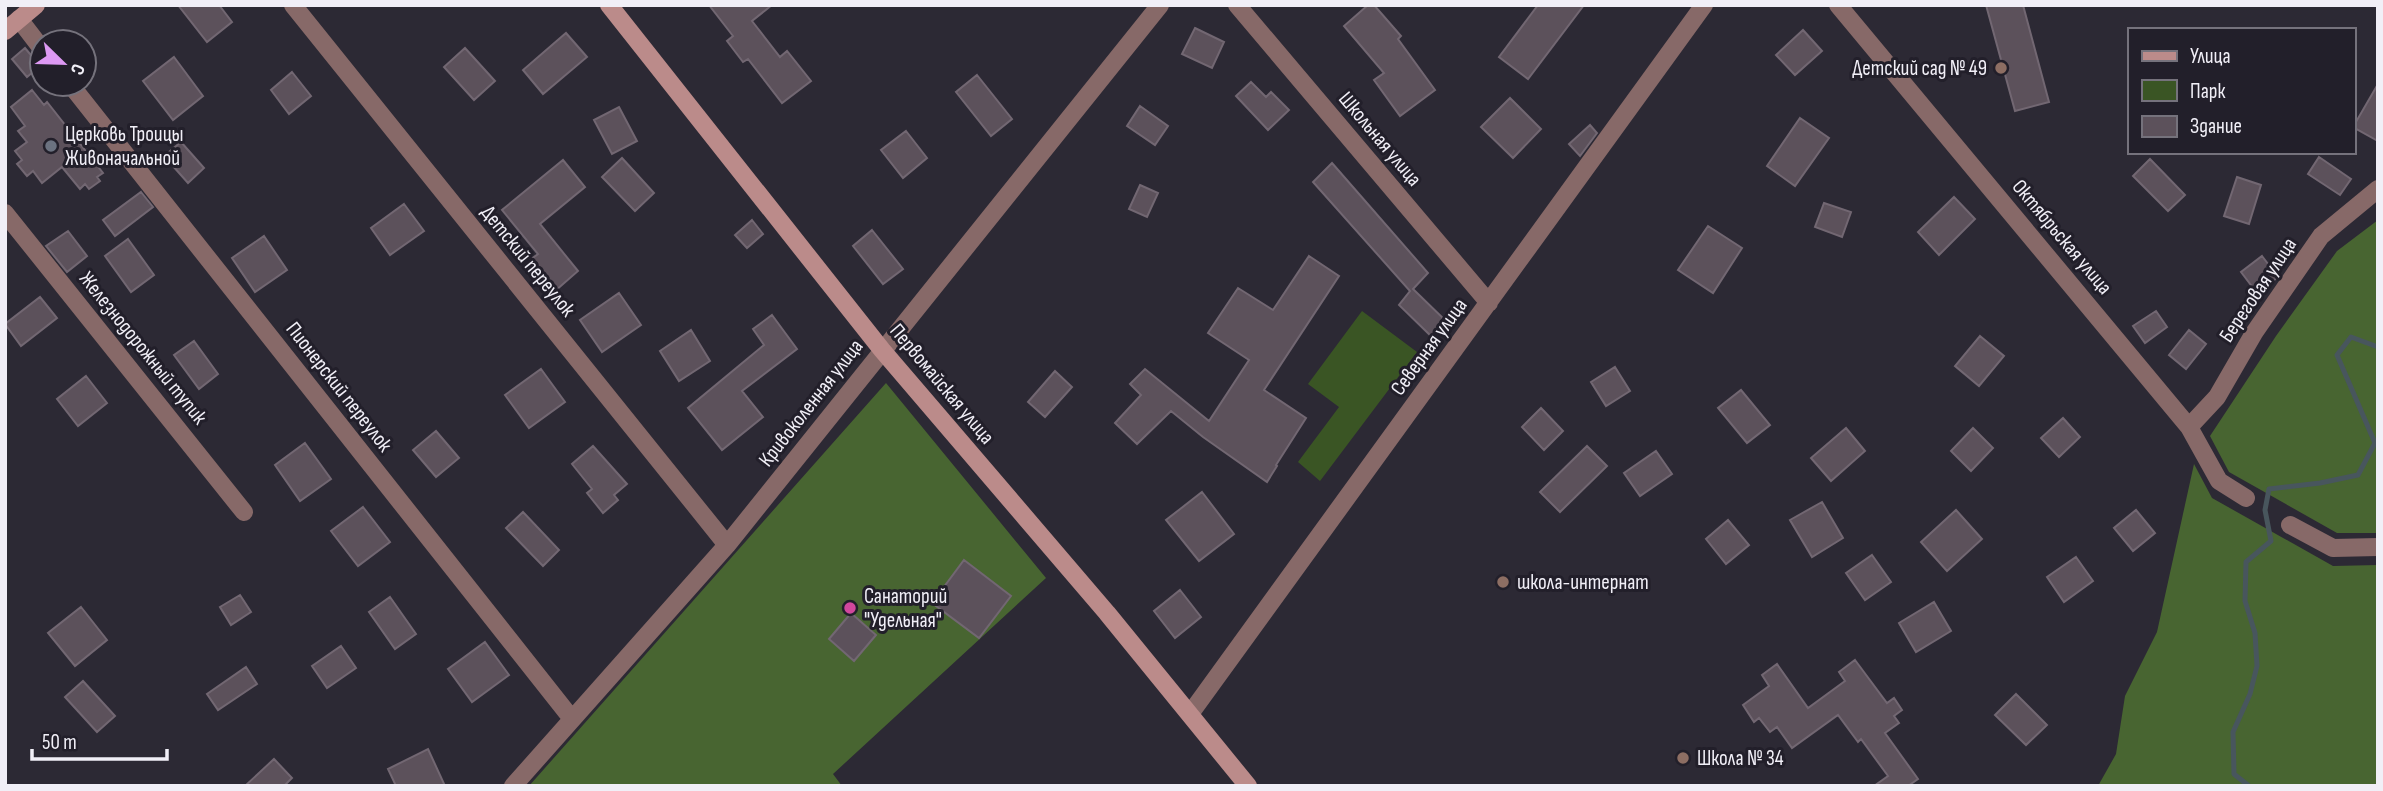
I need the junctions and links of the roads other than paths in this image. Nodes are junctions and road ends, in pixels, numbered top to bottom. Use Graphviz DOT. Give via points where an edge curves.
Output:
graph roads {
  1 [pos="36,5"];
  2 [pos="293,5"];
  3 [pos="609,5"];
  4 [pos="1160,5"];
  5 [pos="1237,5"];
  6 [pos="1704,5"];
  7 [pos="1838,5"];
  8 [pos="12,25"];
  9 [pos="28,38"];
  10 [pos="81,98"];
  11 [pos="2378,189"];
  12 [pos="5,213"];
  13 [pos="1489,303"];
  14 [pos="882,350"];
  15 [pos="2189,427"];
  16 [pos="2246,498"];
  17 [pos="244,512"];
  18 [pos="2290,525"];
  19 [pos="727,545"];
  20 [pos="2378,547"];
  21 [pos="1190,714"];
  22 [pos="572,719"];
  23 [pos="513,786"];
  24 [pos="1248,786"];
  1 -- 8 [label="main road"];
  2 -- 19 [label="street, Детский переулок"];
  3 -- 14 [label="main road, Первомайская улица"];
  4 -- 14 [label="street, Кривоколенная улица"];
  5 -- 13 [label="street, Школьная улица"];
  6 -- 13 [label="street, Северная улица"];
  7 -- 15 [label="street, Октябрьская улица"];
  8 -- 9 [label="street"];
  10 -- 22 [label="street, Пионерский переулок"];
  11 -- 15 [label="street, Береговая улица" via="2321,236 2254,333 2217,397"];
  12 -- 17 [label="street, Железнодорожный тупик"];
  13 -- 21 [label="street, Северная улица"];
  14 -- 19 [label="street, Кривоколенная улица"];
  14 -- 21 [label="main road, Первомайская улица"];
  15 -- 16 [label="street, Октябрьская улица" via="2219,481"];
  18 -- 20 [label="street" via="2333,548"];
  19 -- 22 [label="street, Кривоколенная улица"];
  21 -- 24 [label="main road, Первомайская улица"];
  22 -- 23 [label="street, Кривоколенная улица"];
}
